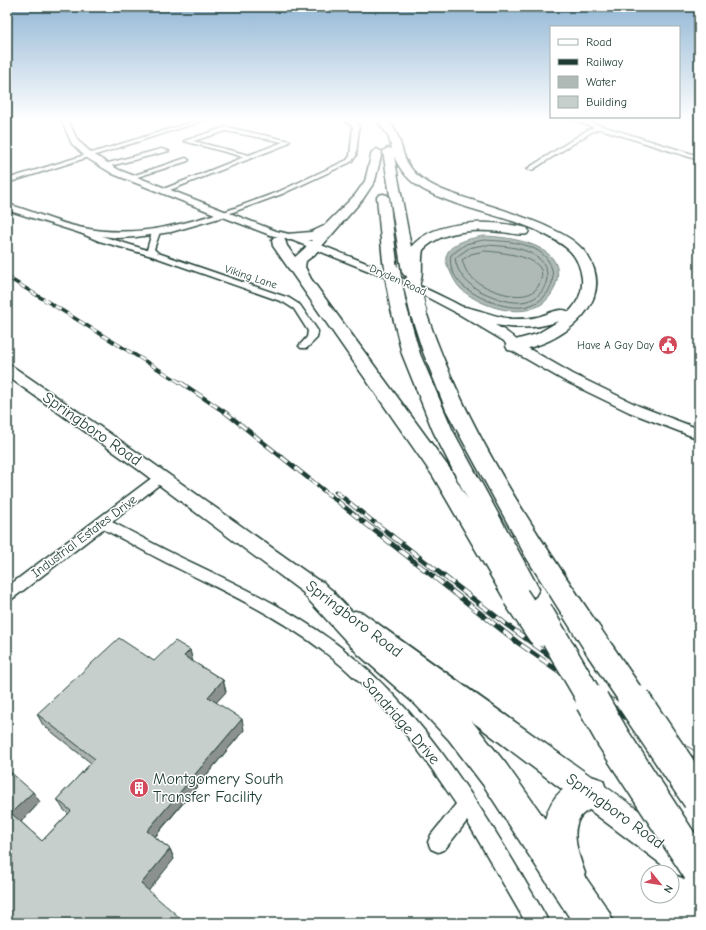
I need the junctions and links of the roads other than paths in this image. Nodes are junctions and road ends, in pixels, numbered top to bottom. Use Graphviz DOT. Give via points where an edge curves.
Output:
graph roads {
  1 [pos="69,162"];
  2 [pos="100,162"];
  3 [pos="116,162"];
  4 [pos="178,162"];
  5 [pos="236,162"];
  6 [pos="346,162"];
  7 [pos="374,162"];
  8 [pos="379,162"];
  9 [pos="391,162"];
  10 [pos="401,162"];
  11 [pos="540,162"];
  12 [pos="104,165"];
  13 [pos="530,169"];
  14 [pos="129,178"];
  15 [pos="7,181"];
  16 [pos="163,191"];
  17 [pos="7,207"];
  18 [pos="223,214"];
  19 [pos="330,227"];
  20 [pos="81,230"];
  21 [pos="156,232"];
  22 [pos="281,237"];
  23 [pos="312,249"];
  24 [pos="153,254"];
  25 [pos="412,276"];
  26 [pos="307,284"];
  27 [pos="461,310"];
  28 [pos="564,314"];
  29 [pos="304,346"];
  30 [pos="514,346"];
  31 [pos="7,369"];
  32 [pos="699,434"];
  33 [pos="161,477"];
  34 [pos="101,522"];
  35 [pos="314,589"];
  36 [pos="7,595"];
  37 [pos="527,604"];
  38 [pos="591,792"];
  39 [pos="699,798"];
  40 [pos="467,806"];
  41 [pos="438,842"];
  42 [pos="699,872"];
  43 [pos="588,912"];
  44 [pos="538,923"];
  1 -- 15 [label="street"];
  2 -- 12 [label="main road, Dryden Road"];
  3 -- 12 [label="street"];
  4 -- 14 [label="street"];
  5 -- 16 [label="street"];
  6 -- 18 [label="street" via="280,193"];
  7 -- 19 [label="highway, bridge" via="370,180 359,197"];
  8 -- 37 [label="highway, bridge" via="390,262 411,354 443,431 516,571"];
  9 -- 25 [label="highway"];
  10 -- 30 [label="highway" via="405,170 420,182 453,197 554,234 571,244 585,261 590,286 588,296 579,309 552,332 529,344"];
  11 -- 13 [label="street"];
  12 -- 14 [label="main road, Dryden Road"];
  14 -- 16 [label="main road, Dryden Road"];
  16 -- 18 [label="main road, Dryden Road"];
  17 -- 20 [label="main road"];
  18 -- 21 [label="main road" via="179,228"];
  18 -- 22 [label="main road, Dryden Road"];
  19 -- 22 [label="highway" via="313,236"];
  19 -- 23 [label="highway"];
  20 -- 21 [label="main road" via="115,234"];
  20 -- 24 [label="street, Viking Lane"];
  21 -- 24 [label="street" via="150,246"];
  22 -- 23 [label="main road, Dryden Road"];
  22 -- 26 [label="highway" via="280,246"];
  23 -- 26 [label="highway" via="298,264"];
  23 -- 27 [label="main road, Dryden Road" via="383,273"];
  23 -- 30 [label="main road, Dryden Road" via="434,307 497,342"];
  24 -- 29 [label="street, Viking Lane" via="292,303 313,331 312,338"];
  25 -- 28 [label="highway" via="415,254 419,246 444,232 470,228 520,230 564,247 578,262 582,284 572,306"];
  25 -- 39 [label="highway, bridge" via="431,352 456,410 535,550"];
  26 -- 37 [label="highway" via="442,474 472,526"];
  27 -- 28 [label="highway" via="488,320 512,324 542,322"];
  27 -- 30 [label="main road, Dryden Road" via="508,338"];
  28 -- 30 [label="highway" via="546,329"];
  30 -- 32 [label="main road, Dryden Road" via="602,394"];
  31 -- 33 [label="main road, Springboro Road"];
  33 -- 34 [label="street, Industrial Estates Drive"];
  33 -- 35 [label="main road, Springboro Road"];
  34 -- 36 [label="street, Industrial Estates Drive"];
  34 -- 40 [label="street, Sandridge Drive" via="242,592 286,618 338,654 394,707 421,740"];
  35 -- 38 [label="main road, Springboro Road"];
  35 -- 43 [label="highway" via="368,646 425,694 460,730 495,775"];
  37 -- 42 [label="highway, bridge"];
  38 -- 42 [label="main road, Springboro Road"];
  38 -- 43 [label="highway" via="572,802 562,815 559,829 561,858"];
  40 -- 41 [label="street"];
  40 -- 44 [label="street, Sandridge Drive"];
}
